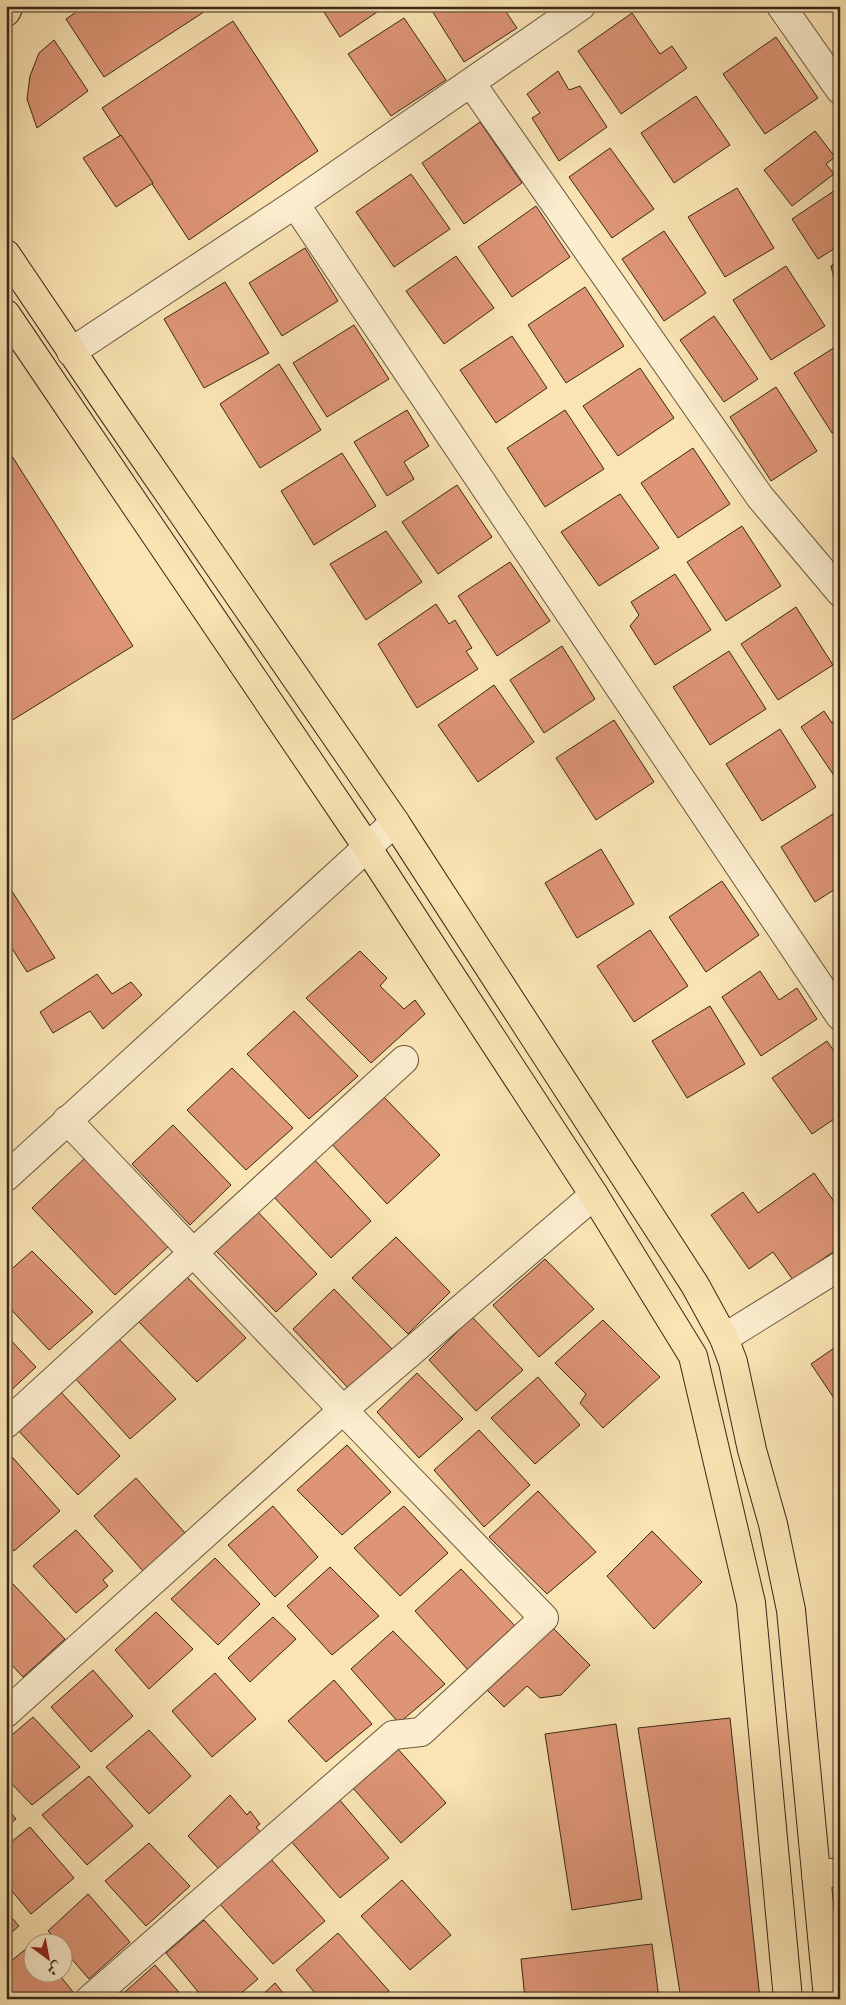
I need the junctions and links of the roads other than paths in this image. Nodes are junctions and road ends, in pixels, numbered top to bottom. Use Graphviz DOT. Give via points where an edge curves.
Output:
graph roads {
  1 [pos="9,6"];
  2 [pos="581,6"];
  3 [pos="781,6"];
  4 [pos="6,12"];
  5 [pos="471,83"];
  6 [pos="840,90"];
  7 [pos="295,204"];
  8 [pos="6,254"];
  9 [pos="6,314"];
  10 [pos="71,352"];
  11 [pos="839,591"];
  12 [pos="395,822"];
  13 [pos="367,847"];
  14 [pos="840,1016"];
  15 [pos="404,1060"];
  16 [pos="67,1120"];
  17 [pos="6,1177"];
  18 [pos="594,1195"];
  19 [pos="194,1254"];
  20 [pos="840,1266"];
  21 [pos="724,1338"];
  22 [pos="343,1410"];
  23 [pos="6,1424"];
  24 [pos="6,1713"];
  25 [pos="828,1874"];
  26 [pos="90,1999"];
  27 [pos="788,1999"];
  28 [pos="828,1999"];
  1 -- 4 [label="highway"];
  2 -- 5 [label="street"];
  3 -- 6 [label="street"];
  5 -- 7 [label="street"];
  5 -- 11 [label="street" via="760,497"];
  7 -- 10 [label="street"];
  7 -- 14 [label="street"];
  8 -- 10 [label="highway"];
  9 -- 13 [label="highway"];
  10 -- 12 [label="highway"];
  12 -- 13 [label="street"];
  12 -- 21 [label="highway" via="695,1286"];
  13 -- 16 [label="street"];
  13 -- 18 [label="highway"];
  15 -- 19 [label="street"];
  16 -- 17 [label="street"];
  16 -- 19 [label="street"];
  18 -- 22 [label="street"];
  18 -- 27 [label="highway" via="693,1356 751,1604"];
  19 -- 22 [label="street"];
  19 -- 23 [label="street"];
  20 -- 21 [label="street"];
  21 -- 25 [label="highway" via="733,1362 752,1450 773,1524 791,1610"];
  22 -- 24 [label="street"];
  22 -- 26 [label="street" via="544,1618 420,1732 393,1735"];
  25 -- 28 [label="highway"];
}
